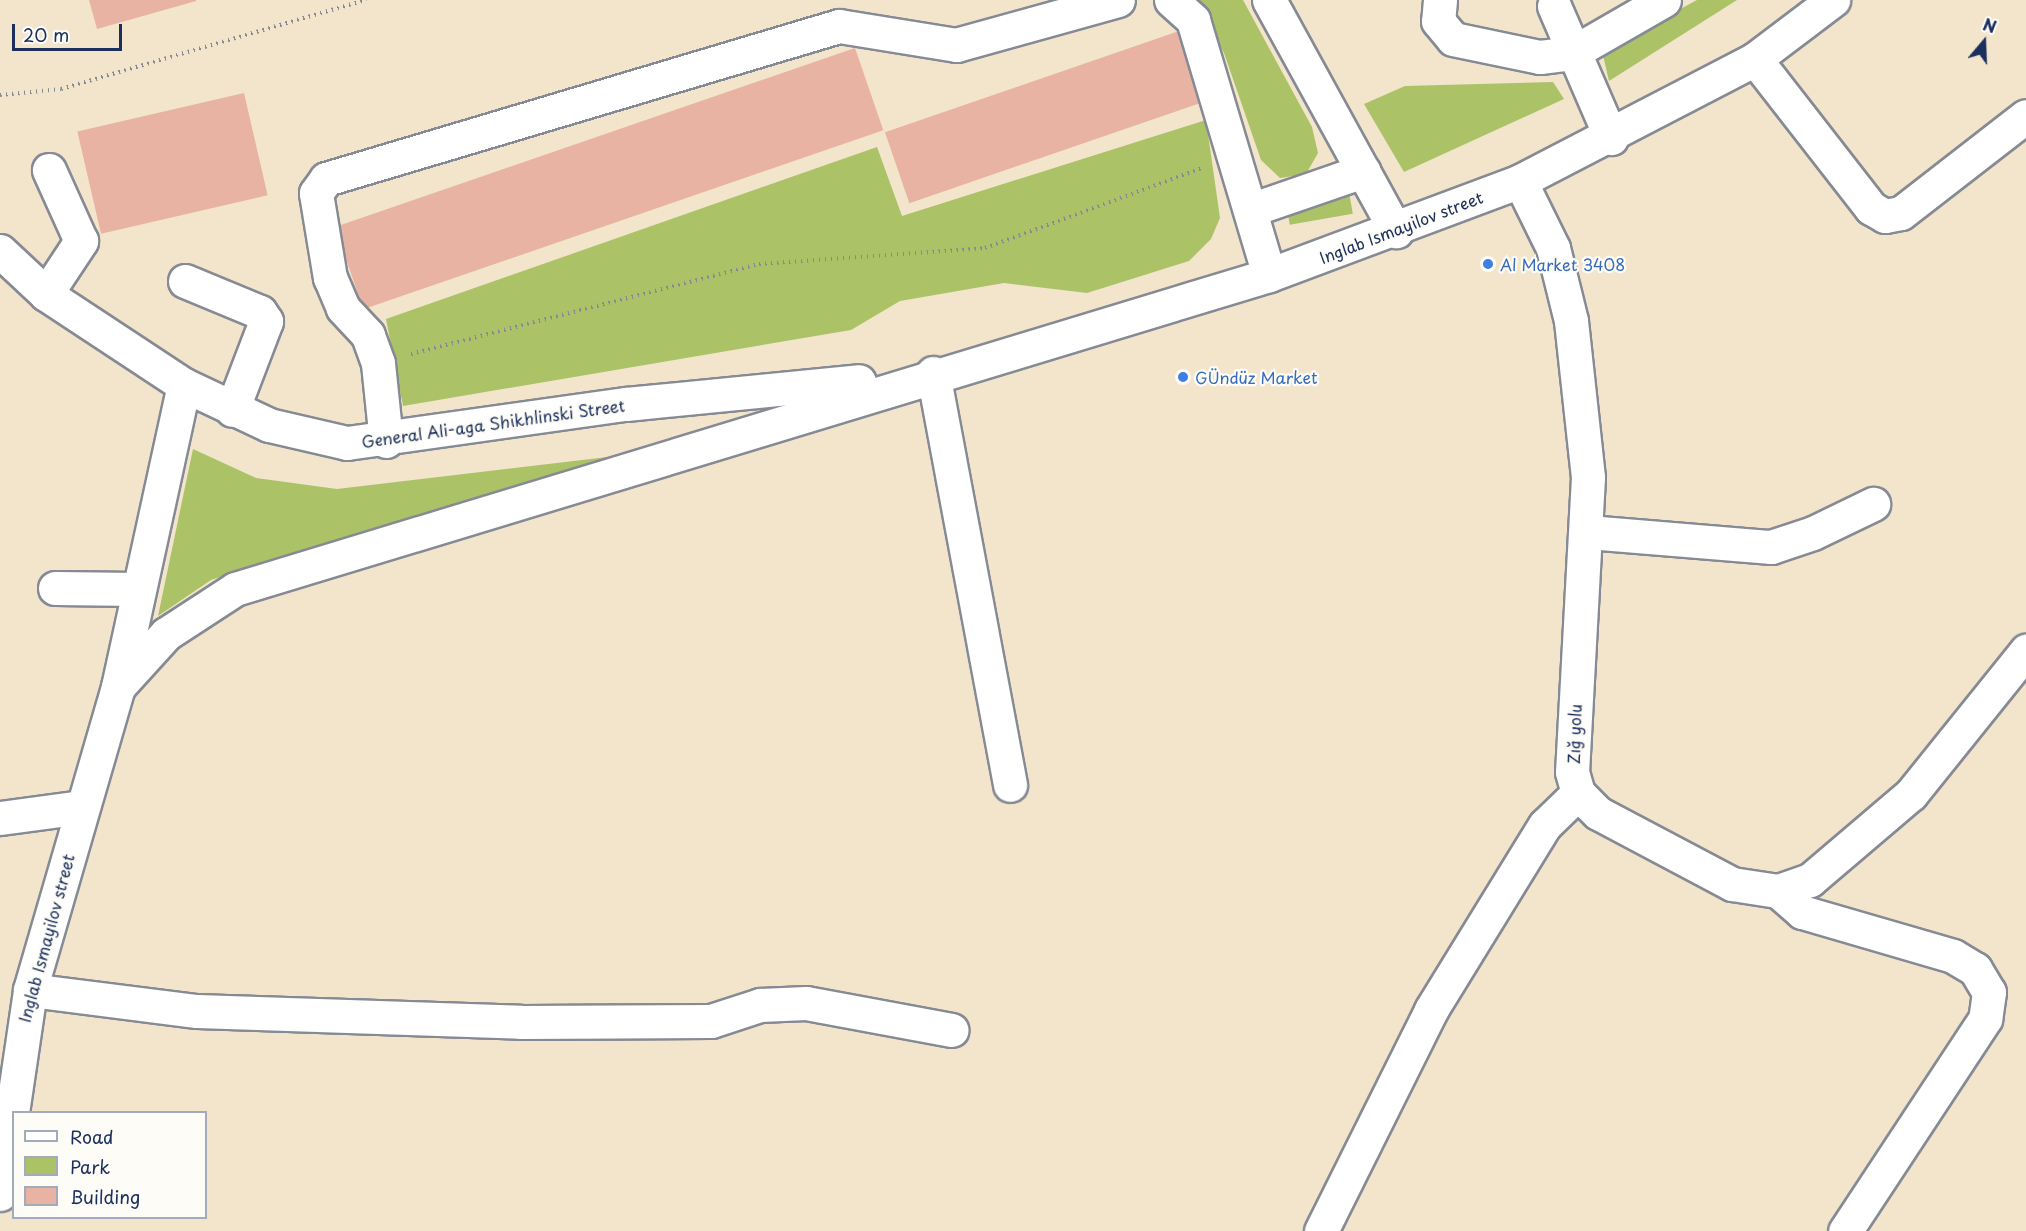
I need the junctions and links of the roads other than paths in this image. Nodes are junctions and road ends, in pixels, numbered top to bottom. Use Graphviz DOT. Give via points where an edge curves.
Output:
graph roads {
  1 [pos="1118,0"];
  2 [pos="1171,0"];
  3 [pos="1269,0"];
  4 [pos="1440,0"];
  5 [pos="1664,0"];
  6 [pos="1833,0"];
  7 [pos="1554,6"];
  8 [pos="1572,53"];
  9 [pos="1755,59"];
  10 [pos="2026,116"];
  11 [pos="1611,138"];
  12 [pos="49,170"];
  13 [pos="1363,171"];
  14 [pos="1520,181"];
  15 [pos="1250,210"];
  16 [pos="1396,231"];
  17 [pos="0,251"];
  18 [pos="1269,275"];
  19 [pos="185,281"];
  20 [pos="46,294"];
  21 [pos="933,373"];
  22 [pos="184,385"];
  23 [pos="232,410"];
  24 [pos="386,441"];
  25 [pos="1873,504"];
  26 [pos="1588,532"];
  27 [pos="55,588"];
  28 [pos="138,589"];
  29 [pos="2026,651"];
  30 [pos="118,687"];
  31 [pos="1010,785"];
  32 [pos="1578,793"];
  33 [pos="81,807"];
  34 [pos="0,818"];
  35 [pos="1778,891"];
  36 [pos="30,990"];
  37 [pos="952,1030"];
  38 [pos="12,1111"];
  39 [pos="12,1112"];
  40 [pos="0,1194"];
  41 [pos="1321,1231"];
  42 [pos="1845,1231"];
  1 -- 24 [label="street" via="956,45 839,26 326,179 315,193 330,278 343,308 368,335 378,363"];
  2 -- 15 [label="street" via="1193,20"];
  3 -- 13 [label="street"];
  4 -- 8 [label="street" via="1438,21 1454,39 1540,57"];
  5 -- 8 [label="street"];
  6 -- 9 [label="street, Inglab Ismayilov street"];
  7 -- 8 [label="street"];
  8 -- 11 [label="street"];
  9 -- 10 [label="street" via="1871,208 1886,216 1901,213"];
  9 -- 11 [label="street, Inglab Ismayilov street"];
  11 -- 14 [label="street, Inglab Ismayilov street"];
  12 -- 20 [label="street" via="81,241"];
  13 -- 15 [label="street"];
  13 -- 16 [label="street"];
  14 -- 16 [label="street, Inglab Ismayilov street"];
  14 -- 26 [label="street, Zığ yolu" via="1564,283 1588,477"];
  15 -- 18 [label="street"];
  16 -- 18 [label="street, Inglab Ismayilov street"];
  17 -- 20 [label="street, General Ali-aga Shikhlinski Street"];
  18 -- 21 [label="street, Inglab Ismayilov street"];
  19 -- 23 [label="street" via="260,312 266,321"];
  20 -- 22 [label="street, General Ali-aga Shikhlinski Street"];
  21 -- 24 [label="street, General Ali-aga Shikhlinski Street" via="626,404"];
  21 -- 30 [label="street" via="235,589 166,634"];
  21 -- 31 [label="street"];
  22 -- 23 [label="street, General Ali-aga Shikhlinski Street"];
  22 -- 28 [label="street, Inglab Ismayilov street"];
  23 -- 24 [label="street, General Ali-aga Shikhlinski Street" via="305,437 347,443"];
  25 -- 26 [label="street" via="1813,534 1771,547"];
  26 -- 32 [label="street, Zığ yolu" via="1573,722 1572,772"];
  27 -- 28 [label="street"];
  28 -- 30 [label="street, Inglab Ismayilov street"];
  29 -- 35 [label="street" via="1911,794 1828,868"];
  30 -- 33 [label="street, Inglab Ismayilov street"];
  32 -- 35 [label="street" via="1598,813 1732,884"];
  32 -- 41 [label="street" via="1545,825 1431,1010"];
  33 -- 34 [label="street"];
  33 -- 36 [label="street, Inglab Ismayilov street"];
  35 -- 42 [label="street" via="1802,912 1953,956 1975,969 1989,992 1985,1019"];
  36 -- 37 [label="street" via="197,1011 521,1022 711,1021 760,1005 806,1003"];
  36 -- 38 [label="street, Inglab Ismayilov street"];
  39 -- 40 [label="street, Inglab Ismayilov street"];
}
